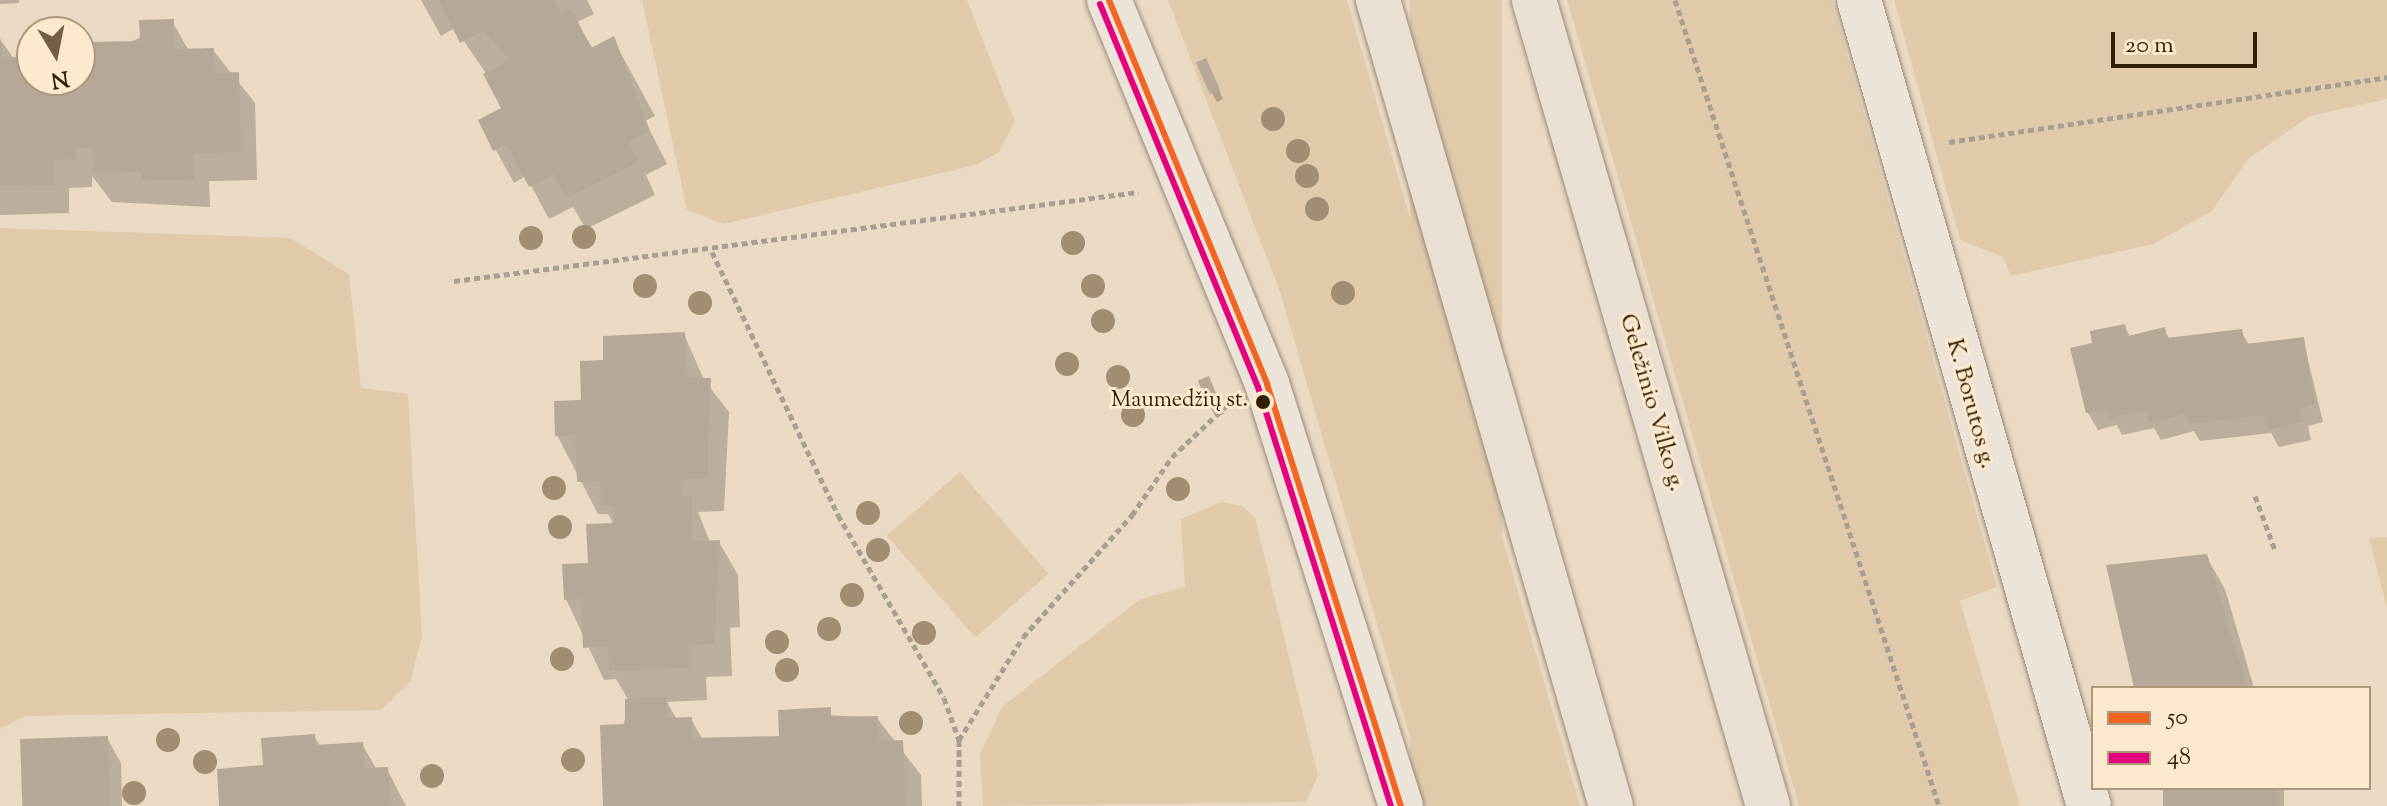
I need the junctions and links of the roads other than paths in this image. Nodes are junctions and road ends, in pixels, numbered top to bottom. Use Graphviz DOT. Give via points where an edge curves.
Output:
graph roads {
  1 [pos="1109,0"];
  2 [pos="1378,0"];
  3 [pos="1534,0"];
  4 [pos="1859,0"];
  5 [pos="1401,806"];
  6 [pos="1611,806"];
  7 [pos="1768,806"];
  8 [pos="2089,806"];
  1 -- 5 [label="street" via="1302,483"];
  2 -- 6 [label="highway"];
  3 -- 7 [label="highway, Geležinio Vilko g."];
  4 -- 8 [label="street, K. Borutos g."];
}
